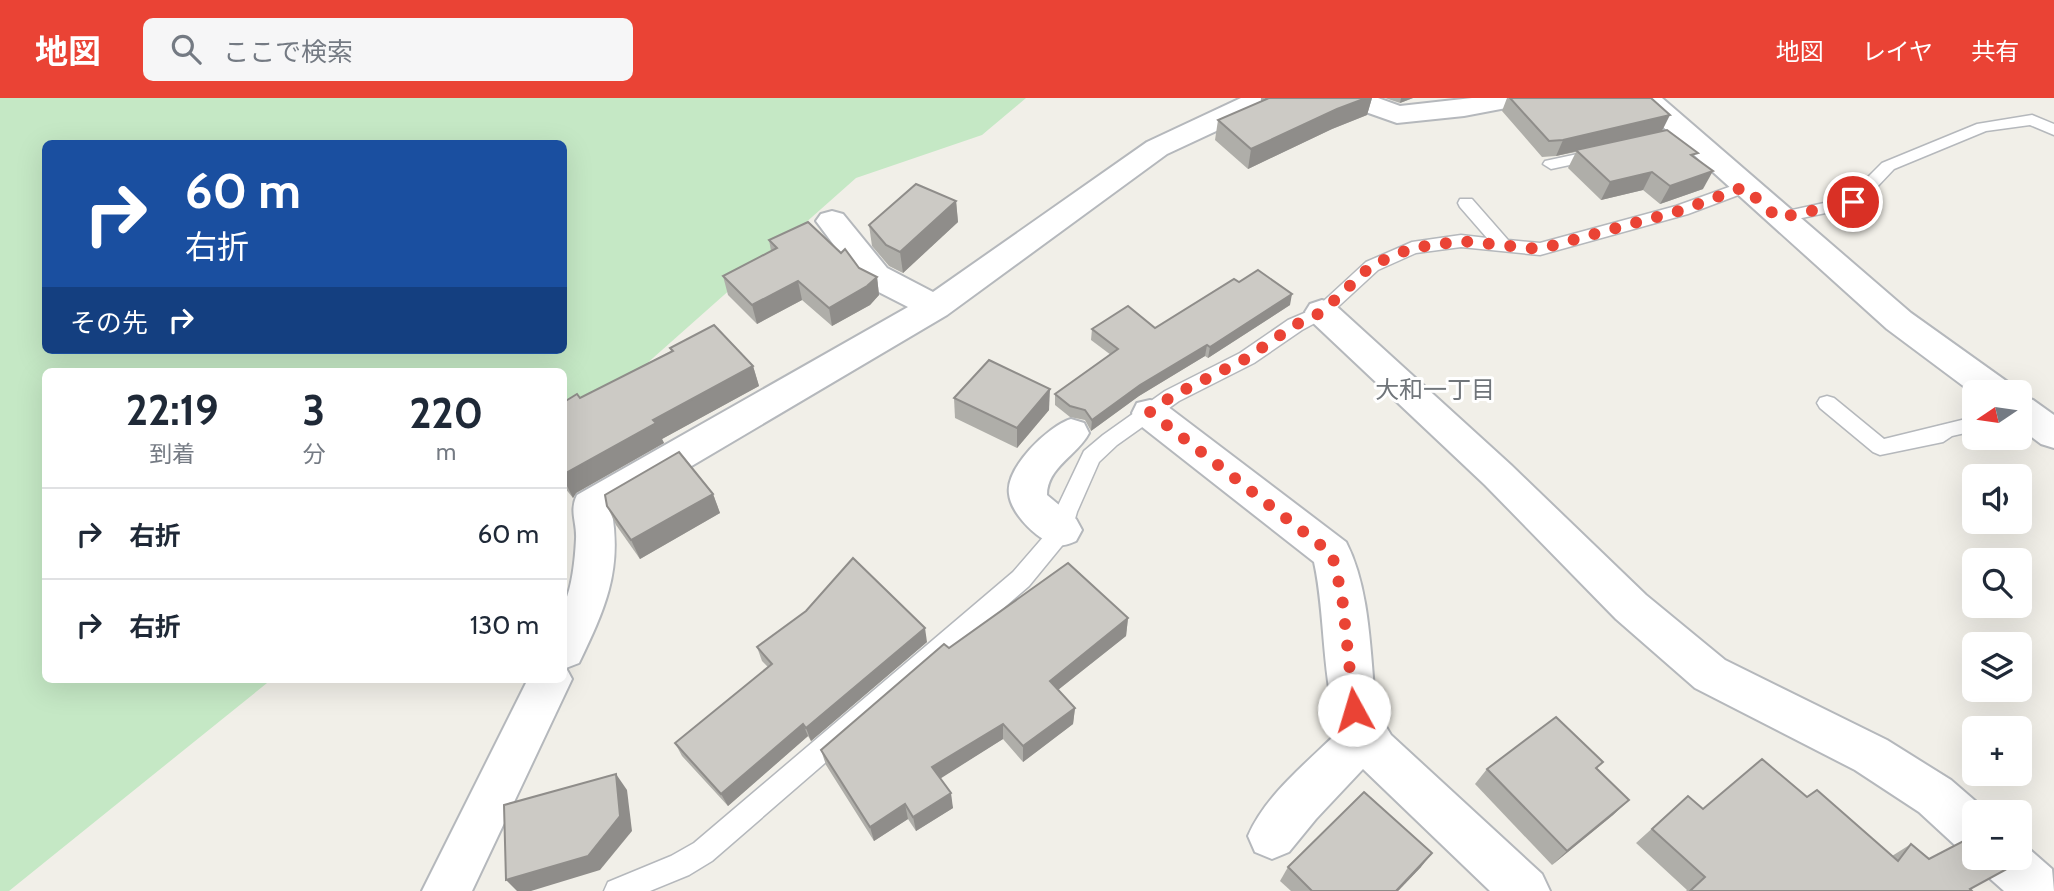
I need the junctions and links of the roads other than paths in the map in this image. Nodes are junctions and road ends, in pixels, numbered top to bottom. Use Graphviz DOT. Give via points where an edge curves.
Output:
graph roads {
  1 [pos="1264,98"];
  2 [pos="1353,98"];
  3 [pos="1517,98"];
  4 [pos="1645,98"];
  5 [pos="2054,130"];
  6 [pos="1618,151"];
  7 [pos="1551,164"];
  8 [pos="1744,187"];
  9 [pos="1466,203"];
  10 [pos="1778,218"];
  11 [pos="832,221"];
  12 [pos="1504,246"];
  13 [pos="935,307"];
  14 [pos="1322,312"];
  15 [pos="1980,380"];
  16 [pos="1827,403"];
  17 [pos="1150,412"];
  18 [pos="1962,426"];
  19 [pos="1071,433"];
  20 [pos="1062,530"];
  21 [pos="567,644"];
  22 [pos="548,683"];
  23 [pos="1365,736"];
  24 [pos="1962,820"];
  25 [pos="1272,836"];
  26 [pos="447,891"];
  27 [pos="617,891"];
  28 [pos="1525,891"];
  1 -- 13 [label="street" via="1157,148"];
  2 -- 3 [label="street" via="1397,115"];
  4 -- 8 [label="street" via="1678,135"];
  5 -- 10 [label="lane" via="2032,120 1983,127 1888,166 1853,202"];
  6 -- 7 [label="lane"];
  8 -- 10 [label="street"];
  8 -- 12 [label="lane" via="1682,210 1540,249"];
  9 -- 12 [label="lane"];
  10 -- 15 [label="street" via="1899,321"];
  11 -- 13 [label="street" via="874,276"];
  12 -- 14 [label="lane" via="1461,241 1412,248 1372,265"];
  13 -- 21 [label="street" via="592,506 596,537 589,596"];
  14 -- 17 [label="lane"];
  14 -- 24 [label="street" via="1498,475 1631,607 1710,674 1871,755 1935,796"];
  16 -- 18 [label="lane" via="1880,447"];
  17 -- 20 [label="lane" via="1091,457"];
  17 -- 23 [label="street" via="1332,554 1342,596 1354,710"];
  19 -- 20 [label="street" via="1037,469 1028,488 1028,498"];
  20 -- 27 [label="lane" via="1021,579 703,852"];
  22 -- 26 [label="street"];
  23 -- 25 [label="street"];
  23 -- 28 [label="street"];
}
